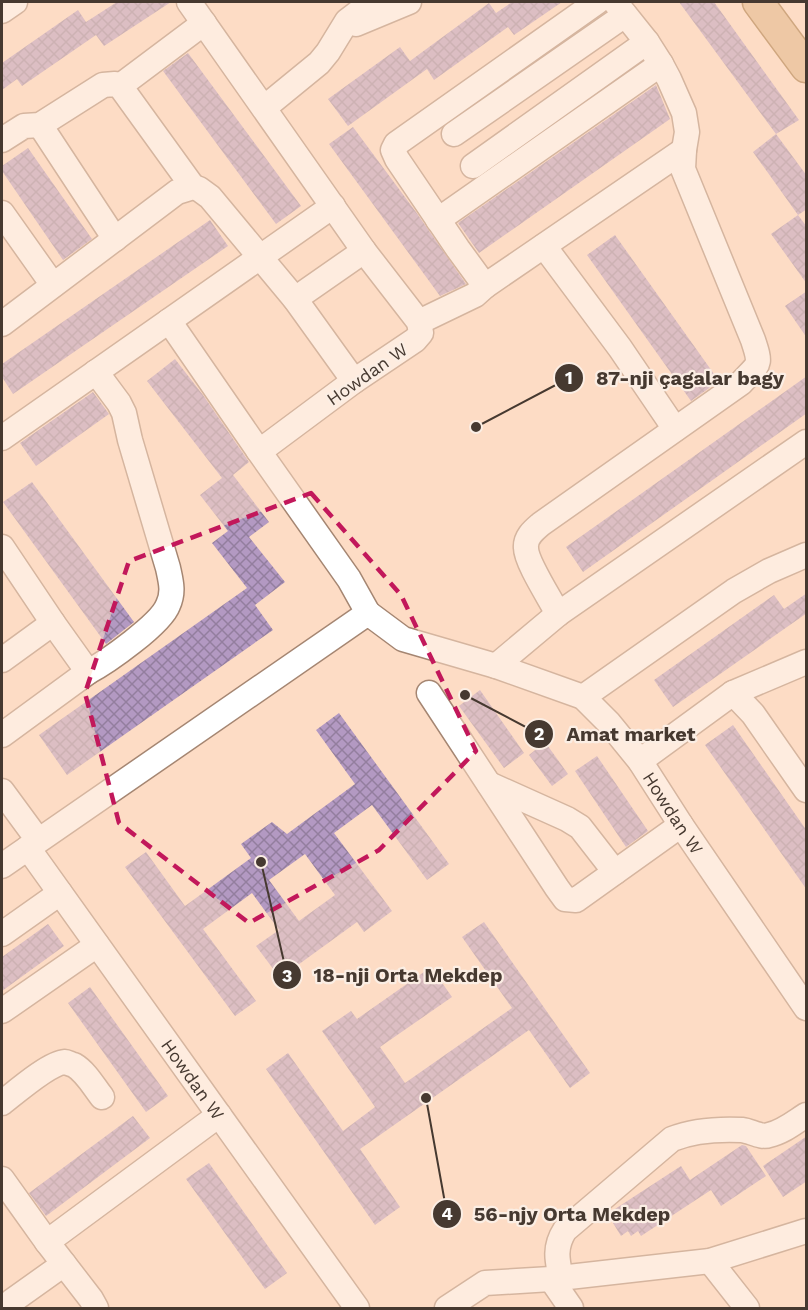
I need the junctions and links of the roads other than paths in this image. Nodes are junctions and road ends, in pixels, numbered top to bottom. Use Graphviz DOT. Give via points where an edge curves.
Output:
graph roads {
  1 [pos="15,2"];
  2 [pos="189,2"];
  3 [pos="372,2"];
  4 [pos="409,2"];
  5 [pos="597,2"];
  6 [pos="758,2"];
  7 [pos="620,8"];
  8 [pos="2,11"];
  9 [pos="204,23"];
  10 [pos="342,30"];
  11 [pos="646,42"];
  12 [pos="661,64"];
  13 [pos="807,67"];
  14 [pos="120,86"];
  15 [pos="264,108"];
  16 [pos="441,112"];
  17 [pos="40,125"];
  18 [pos="454,134"];
  19 [pos="2,140"];
  20 [pos="684,150"];
  21 [pos="473,166"];
  22 [pos="193,187"];
  23 [pos="485,187"];
  24 [pos="333,206"];
  25 [pos="2,213"];
  26 [pos="438,220"];
  27 [pos="115,239"];
  28 [pos="544,246"];
  29 [pos="364,251"];
  30 [pos="260,257"];
  31 [pos="53,285"];
  32 [pos="485,286"];
  33 [pos="295,299"];
  34 [pos="169,321"];
  35 [pos="419,322"];
  36 [pos="2,324"];
  37 [pos="96,372"];
  38 [pos="354,381"];
  39 [pos="675,429"];
  40 [pos="4,431"];
  41 [pos="807,442"];
  42 [pos="258,450"];
  43 [pos="2,546"];
  44 [pos="807,555"];
  45 [pos="368,613"];
  46 [pos="558,614"];
  47 [pos="53,623"];
  48 [pos="2,660"];
  49 [pos="807,662"];
  50 [pos="496,666"];
  51 [pos="88,672"];
  52 [pos="429,693"];
  53 [pos="733,693"];
  54 [pos="583,697"];
  55 [pos="2,735"];
  56 [pos="640,761"];
  57 [pos="803,777"];
  58 [pos="489,784"];
  59 [pos="2,791"];
  60 [pos="681,825"];
  61 [pos="33,844"];
  62 [pos="2,866"];
  63 [pos="615,872"];
  64 [pos="60,893"];
  65 [pos="2,934"];
  66 [pos="97,945"];
  67 [pos="807,1008"];
  68 [pos="2,1011"];
  69 [pos="102,1097"];
  70 [pos="2,1103"];
  71 [pos="219,1115"];
  72 [pos="807,1115"];
  73 [pos="2,1179"];
  74 [pos="807,1231"];
  75 [pos="47,1242"];
  76 [pos="710,1261"];
  77 [pos="64,1264"];
  78 [pos="556,1279"];
  79 [pos="6,1299"];
  80 [pos="96,1308"];
  81 [pos="357,1308"];
  82 [pos="447,1308"];
  83 [pos="572,1308"];
  84 [pos="747,1308"];
  1 -- 8 [label="street"];
  2 -- 9 [label="street, Howdan W"];
  3 -- 10 [label="street" via="347,21"];
  4 -- 10 [label="street"];
  5 -- 16 [label="street"];
  6 -- 13 [label="main road"];
  7 -- 11 [label="street"];
  7 -- 18 [label="street"];
  9 -- 14 [label="street"];
  9 -- 15 [label="street, Howdan W"];
  10 -- 15 [label="street" via="319,63"];
  11 -- 12 [label="street"];
  11 -- 21 [label="street"];
  12 -- 20 [label="street" via="684,113"];
  12 -- 23 [label="street"];
  14 -- 17 [label="street" via="103,85"];
  14 -- 22 [label="street"];
  15 -- 24 [label="street, Howdan W"];
  16 -- 18 [label="street"];
  16 -- 26 [label="street" via="393,150"];
  17 -- 19 [label="street" via="24,126"];
  17 -- 27 [label="street"];
  18 -- 21 [label="street"];
  20 -- 28 [label="street"];
  20 -- 39 [label="street" via="683,169 688,183 759,359 741,383"];
  21 -- 23 [label="street"];
  22 -- 27 [label="street" via="177,192"];
  22 -- 30 [label="street" via="210,197"];
  23 -- 26 [label="street"];
  24 -- 29 [label="street, Howdan W"];
  24 -- 30 [label="street"];
  25 -- 31 [label="street"];
  26 -- 32 [label="street"];
  27 -- 31 [label="street"];
  28 -- 32 [label="street"];
  28 -- 39 [label="street"];
  29 -- 33 [label="street"];
  29 -- 35 [label="street, Howdan W"];
  30 -- 33 [label="street"];
  30 -- 34 [label="street"];
  31 -- 36 [label="street"];
  32 -- 35 [label="street"];
  33 -- 38 [label="street"];
  34 -- 37 [label="street"];
  34 -- 42 [label="street"];
  35 -- 38 [label="street, Howdan W" via="421,333 414,340"];
  37 -- 40 [label="street"];
  37 -- 51 [label="street" via="124,413 173,589 162,616"];
  38 -- 42 [label="street, Howdan W"];
  39 -- 46 [label="street" via="528,536 526,548 532,566"];
  41 -- 46 [label="street"];
  42 -- 45 [label="street, Howdan W" via="349,579"];
  43 -- 47 [label="street"];
  44 -- 54 [label="street" via="734,591"];
  45 -- 50 [label="street, Howdan W" via="403,639"];
  45 -- 61 [label="street"];
  46 -- 50 [label="street"];
  47 -- 48 [label="street"];
  47 -- 51 [label="street"];
  49 -- 53 [label="street"];
  50 -- 54 [label="street, Howdan W"];
  51 -- 55 [label="street"];
  52 -- 58 [label="street"];
  53 -- 56 [label="street"];
  53 -- 57 [label="street"];
  54 -- 56 [label="street, Howdan W"];
  56 -- 60 [label="street, Howdan W"];
  58 -- 63 [label="street" via="580,827"];
  58 -- 63 [label="street" via="565,899 576,900"];
  59 -- 61 [label="street, Howdan W"];
  60 -- 63 [label="street"];
  60 -- 67 [label="street, Howdan W"];
  61 -- 62 [label="street"];
  61 -- 64 [label="street, Howdan W"];
  64 -- 65 [label="street"];
  64 -- 66 [label="street, Howdan W"];
  66 -- 68 [label="street"];
  66 -- 71 [label="street, Howdan W"];
  69 -- 70 [label="street" via="83,1072 66,1062 35,1076"];
  71 -- 75 [label="street"];
  71 -- 81 [label="street, Howdan W"];
  72 -- 78 [label="street" via="766,1136 743,1130 687,1133 672,1138 565,1230 559,1240"];
  73 -- 75 [label="street"];
  74 -- 76 [label="street"];
  75 -- 77 [label="street"];
  76 -- 78 [label="street"];
  76 -- 84 [label="street"];
  77 -- 79 [label="street"];
  77 -- 80 [label="street"];
  78 -- 82 [label="street" via="485,1283"];
  78 -- 83 [label="street"];
}
